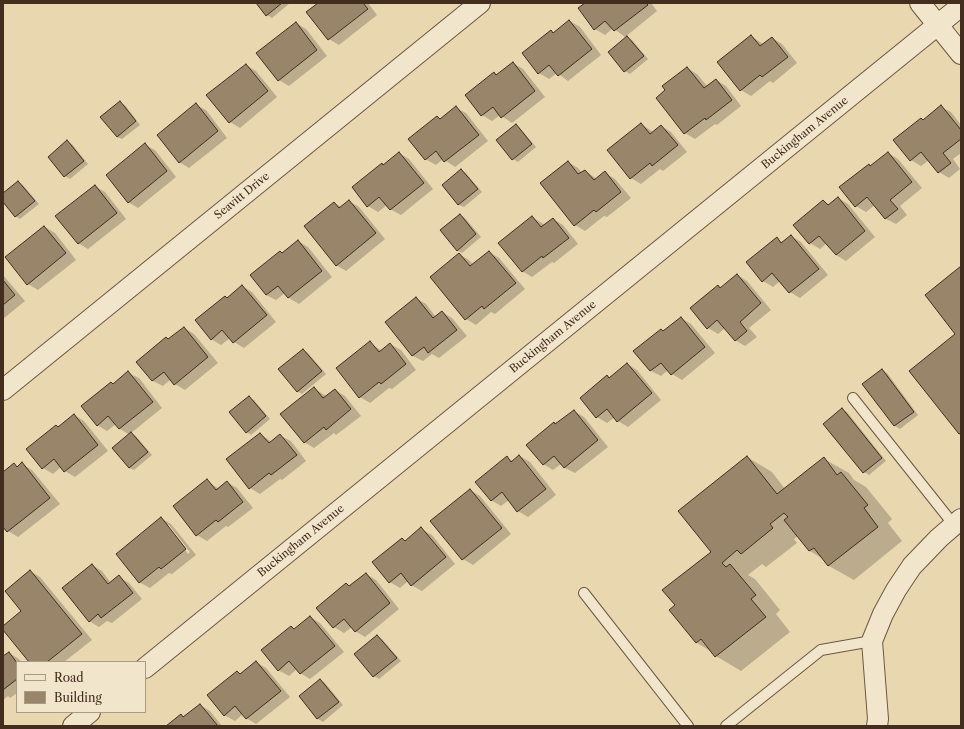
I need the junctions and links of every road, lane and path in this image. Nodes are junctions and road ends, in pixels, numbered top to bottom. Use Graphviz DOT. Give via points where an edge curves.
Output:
graph roads {
  1 [pos="480,3"];
  2 [pos="920,3"];
  3 [pos="961,6"];
  4 [pos="938,25"];
  5 [pos="961,54"];
  6 [pos="3,390"];
  7 [pos="853,398"];
  8 [pos="958,522"];
  9 [pos="584,593"];
  10 [pos="872,641"];
  11 [pos="146,667"];
  12 [pos="89,713"];
  13 [pos="880,724"];
  14 [pos="73,726"];
  15 [pos="688,726"];
  16 [pos="726,726"];
  1 -- 6 [label="street, Seavitt Drive"];
  2 -- 4 [label="street"];
  3 -- 4 [label="street, Buckingham Avenue"];
  4 -- 5 [label="street"];
  4 -- 11 [label="street, Buckingham Avenue"];
  7 -- 8 [label="lane"];
  8 -- 10 [label="street" via="912,566 883,614"];
  9 -- 15 [label="lane"];
  10 -- 13 [label="street"];
  10 -- 16 [label="lane" via="821,650"];
  12 -- 14 [label="street"];
}
